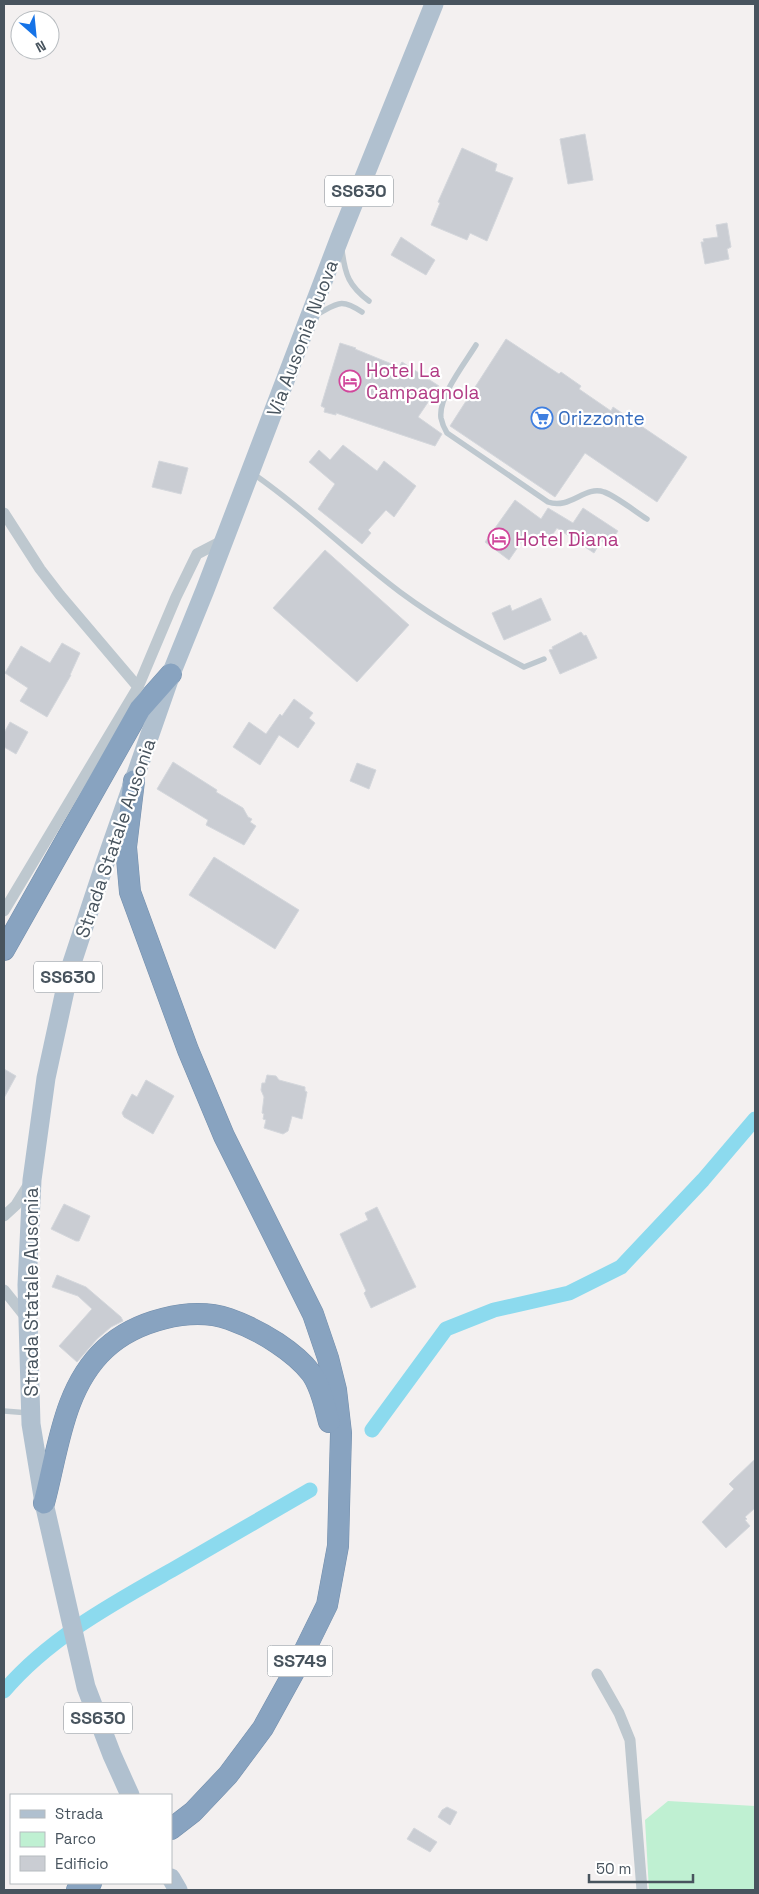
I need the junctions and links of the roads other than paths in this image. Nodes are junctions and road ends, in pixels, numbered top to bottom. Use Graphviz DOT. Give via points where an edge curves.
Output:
graph roads {
  1 [pos="434,4"];
  2 [pos="340,237"];
  3 [pos="369,301"];
  4 [pos="362,312"];
  5 [pos="309,318"];
  6 [pos="476,345"];
  7 [pos="251,472"];
  8 [pos="4,514"];
  9 [pos="647,519"];
  10 [pos="224,540"];
  11 [pos="544,658"];
  12 [pos="172,674"];
  13 [pos="138,687"];
  14 [pos="134,781"];
  15 [pos="4,911"];
  16 [pos="4,950"];
  17 [pos="32,1180"];
  18 [pos="4,1216"];
  19 [pos="4,1290"];
  20 [pos="28,1320"];
  21 [pos="4,1411"];
  22 [pos="31,1413"];
  23 [pos="340,1456"];
  24 [pos="44,1502"];
  25 [pos="597,1674"];
  26 [pos="130,1794"];
  27 [pos="172,1828"];
  28 [pos="89,1884"];
  29 [pos="78,1890"];
  30 [pos="642,1890"];
  1 -- 2 [label="main road, Via Ausonia Nuova / SS630"];
  2 -- 3 [label="lane" via="348,280"];
  2 -- 5 [label="main road, Via Ausonia Nuova / SS630"];
  4 -- 5 [label="lane" via="349,303 338,303"];
  5 -- 7 [label="main road, Via Ausonia Nuova / SS630"];
  6 -- 9 [label="lane" via="441,408 447,432 548,502 564,504 589,492 604,491"];
  7 -- 10 [label="main road, Via Ausonia Nuova / SS630"];
  7 -- 11 [label="lane" via="283,494 399,591 446,624 524,667"];
  8 -- 13 [label="street" via="55,589"];
  10 -- 12 [label="main road, Via Ausonia Nuova / SS630"];
  10 -- 13 [label="street" via="197,554"];
  12 -- 14 [label="main road, Strada Statale Ausonia / SS630"];
  12 -- 16 [label="highway" via="140,709"];
  13 -- 15 [label="street"];
  14 -- 17 [label="main road, Strada Statale Ausonia / SS630" via="69,972 46,1078"];
  14 -- 23 [label="highway" via="126,847 130,892 184,1041 224,1136 313,1314 336,1390"];
  17 -- 18 [label="street" via="16,1205"];
  17 -- 20 [label="main road, Strada Statale Ausonia / SS630"];
  19 -- 20 [label="street"];
  20 -- 22 [label="main road, Strada Statale Ausonia / SS630"];
  21 -- 22 [label="lane"];
  22 -- 24 [label="main road, Strada Statale Ausonia / SS630"];
  23 -- 24 [label="highway" via="312,1374 290,1352 260,1332 228,1318 192,1314 150,1322 118,1339 87,1371 74,1394 60,1435"];
  23 -- 27 [label="highway, SS749" via="338,1546 327,1604 263,1728 228,1775 193,1812"];
  24 -- 26 [label="main road, Strada Statale Ausonia / SS630" via="86,1687"];
  25 -- 30 [label="street" via="630,1740"];
  28 -- 29 [label="highway"];
}
